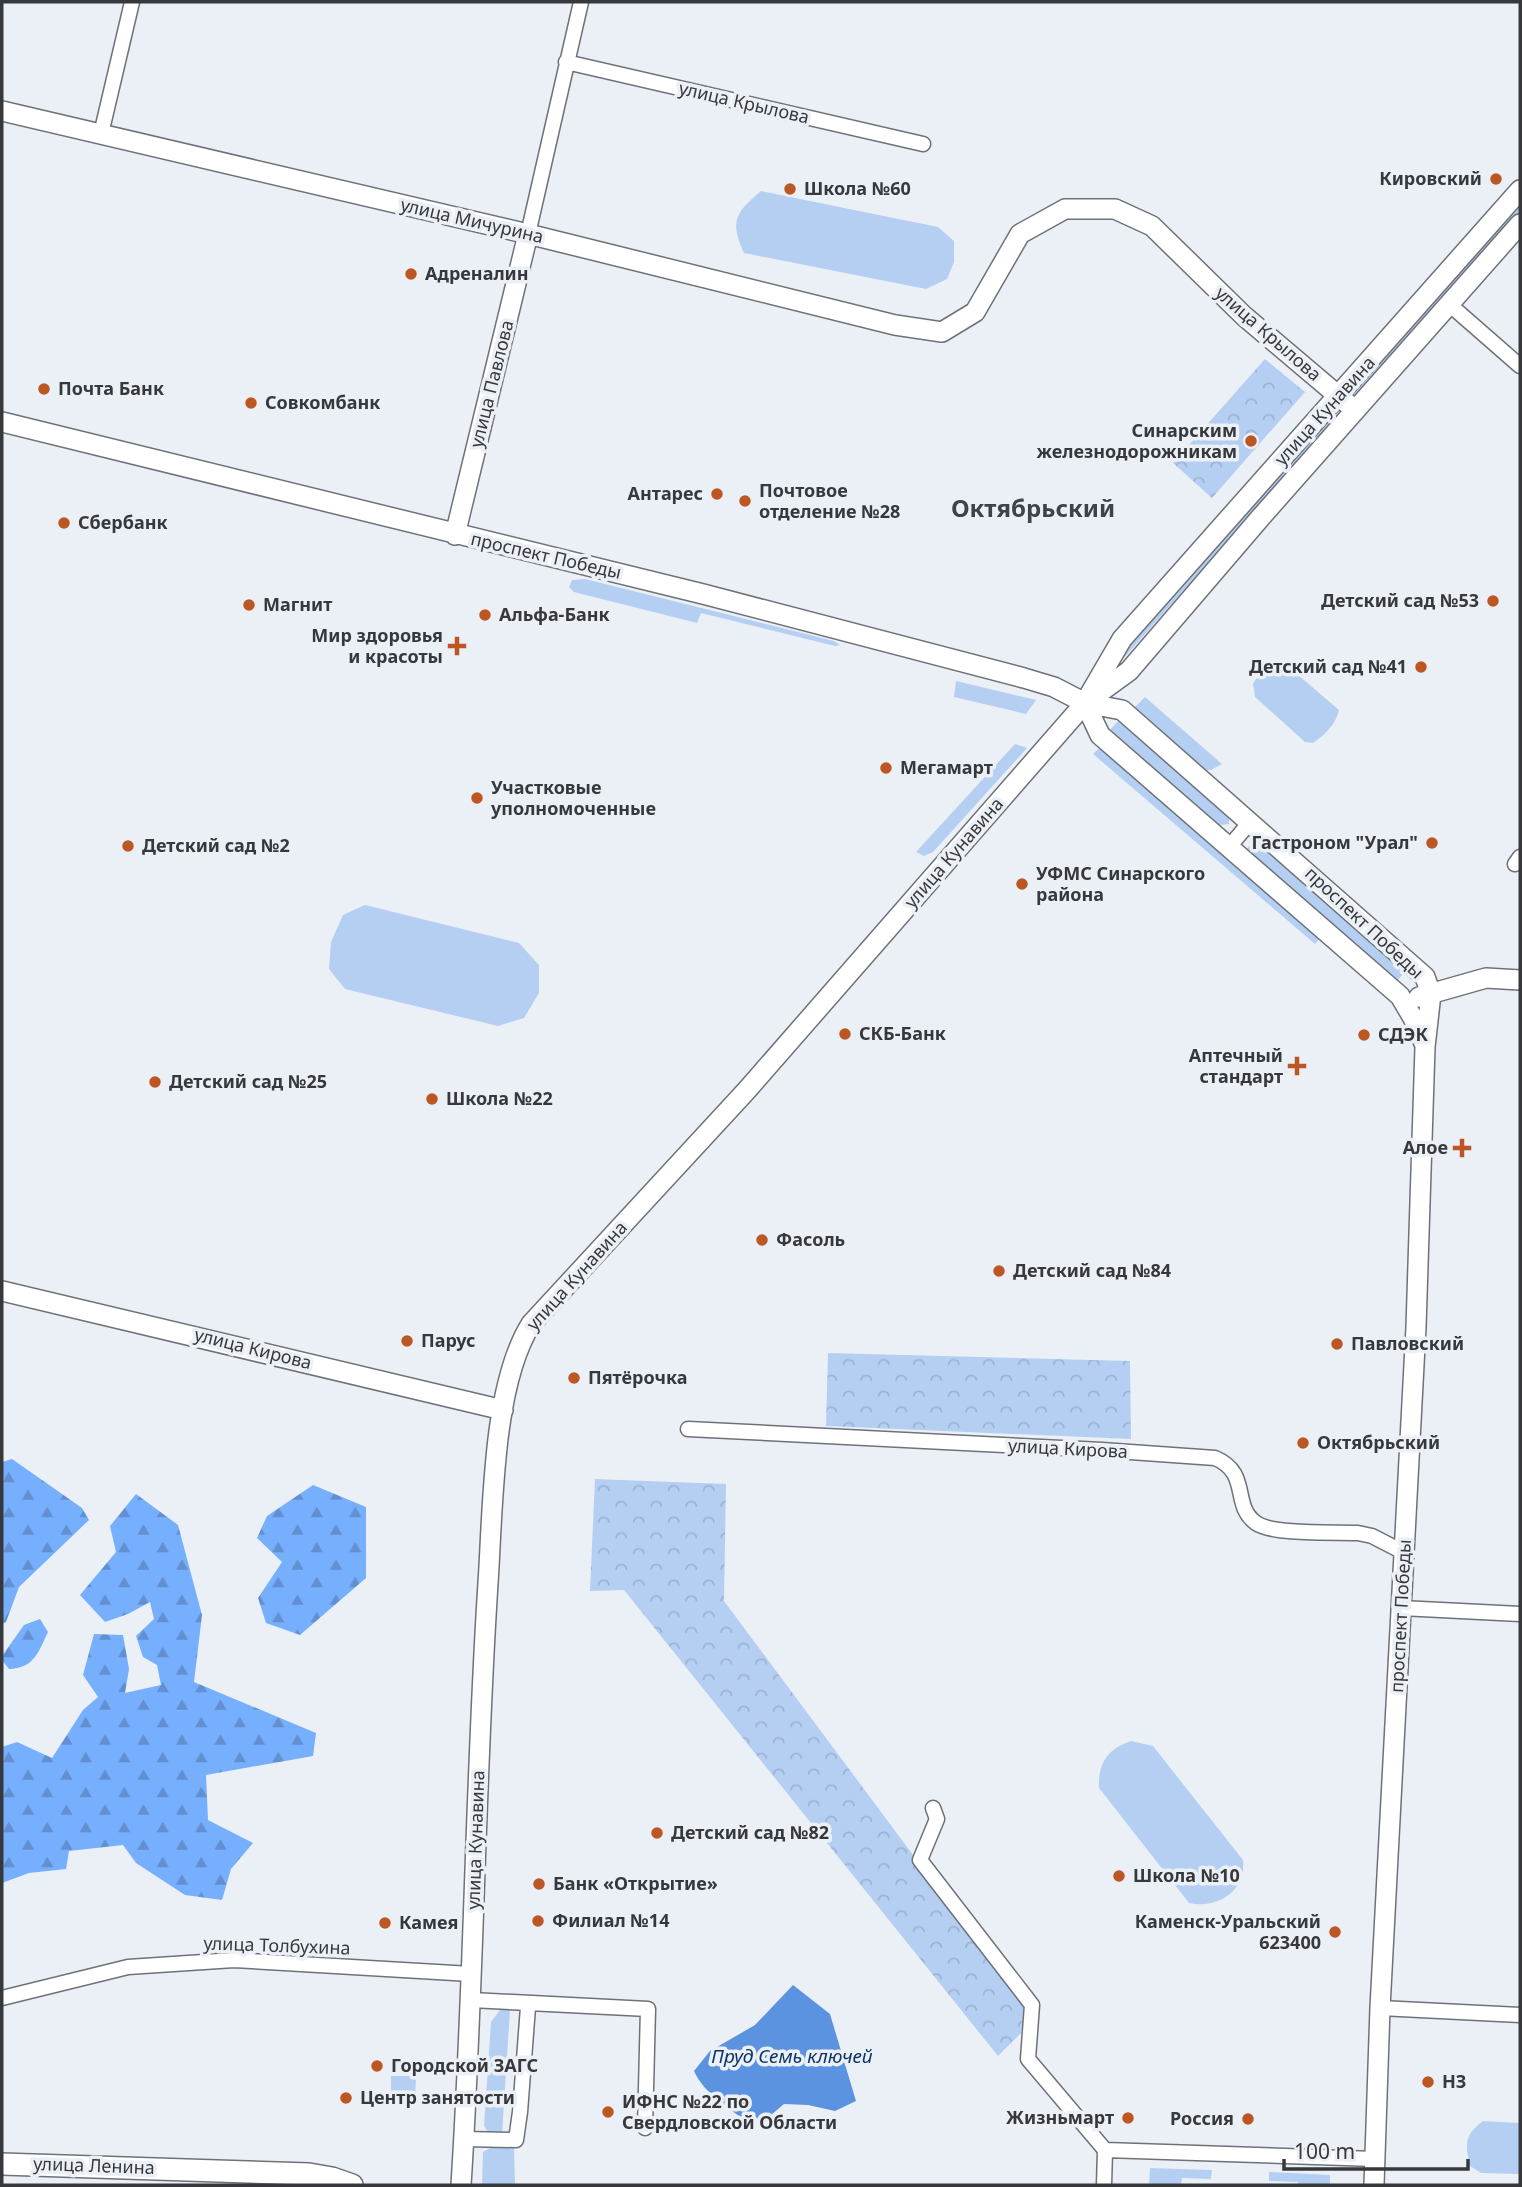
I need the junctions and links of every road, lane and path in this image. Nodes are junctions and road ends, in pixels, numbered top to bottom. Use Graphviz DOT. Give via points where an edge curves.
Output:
graph roads {
  1 [pos="132,2"];
  2 [pos="581,2"];
  3 [pos="566,62"];
  4 [pos="2,111"];
  5 [pos="102,134"];
  6 [pos="923,144"];
  7 [pos="1520,190"];
  8 [pos="1520,225"];
  9 [pos="528,234"];
  10 [pos="1449,304"];
  11 [pos="942,332"];
  12 [pos="1520,366"];
  13 [pos="1338,396"];
  14 [pos="1355,410"];
  15 [pos="2,422"];
  16 [pos="455,535"];
  17 [pos="1085,703"];
  18 [pos="1251,821"];
  19 [pos="1229,847"];
  20 [pos="1419,970"];
  21 [pos="1486,978"];
  22 [pos="1520,980"];
  23 [pos="1431,994"];
  24 [pos="1400,996"];
  25 [pos="1425,1047"];
  26 [pos="2,1291"];
  27 [pos="503,1410"];
  28 [pos="688,1429"];
  29 [pos="1403,1552"];
  30 [pos="1401,1608"];
  31 [pos="1520,1614"];
  32 [pos="933,1808"];
  33 [pos="471,1974"];
  34 [pos="2,1998"];
  35 [pos="471,2000"];
  36 [pos="528,2007"];
  37 [pos="1380,2008"];
  38 [pos="1520,2015"];
  39 [pos="645,2128"];
  40 [pos="464,2139"];
  41 [pos="1105,2150"];
  42 [pos="1374,2159"];
  43 [pos="2,2164"];
  44 [pos="352,2185"];
  45 [pos="461,2185"];
  46 [pos="1104,2185"];
  47 [pos="1374,2185"];
  1 -- 5 [label="street"];
  2 -- 3 [label="street"];
  3 -- 6 [label="street, улица Крылова"];
  3 -- 9 [label="street"];
  4 -- 5 [label="main road, улица Мичурина"];
  5 -- 9 [label="main road, улица Мичурина"];
  7 -- 13 [label="main road, улица Кунавина"];
  8 -- 10 [label="main road, улица Кунавина"];
  9 -- 11 [label="main road, улица Мичурина" via="895,325"];
  9 -- 16 [label="main road, улица Павлова"];
  10 -- 12 [label="street"];
  10 -- 14 [label="main road, улица Кунавина"];
  11 -- 13 [label="main road, улица Крылова" via="975,312 1020,234 1065,209 1115,209 1152,226 1244,316"];
  13 -- 14 [label="main road, улица Крылова"];
  13 -- 17 [label="main road, улица Кунавина" via="1122,639"];
  14 -- 17 [label="main road, улица Кунавина" via="1129,671"];
  15 -- 16 [label="main road, проспект Победы"];
  16 -- 17 [label="main road, проспект Победы" via="1024,678"];
  17 -- 18 [label="main road, проспект Победы" via="1122,710"];
  17 -- 19 [label="main road, проспект Победы" via="1100,735"];
  17 -- 27 [label="main road, улица Кунавина" via="747,1090 531,1325 520,1342"];
  18 -- 19 [label="street"];
  18 -- 20 [label="main road, проспект Победы"];
  19 -- 24 [label="main road, проспект Победы"];
  20 -- 21 [label="main road"];
  20 -- 23 [label="main road, проспект Победы"];
  21 -- 22 [label="main road"];
  21 -- 23 [label="main road"];
  23 -- 24 [label="main road"];
  23 -- 25 [label="main road, проспект Победы"];
  24 -- 25 [label="main road, проспект Победы"];
  25 -- 29 [label="main road, проспект Победы"];
  26 -- 27 [label="main road, улица Кирова"];
  27 -- 33 [label="main road, улица Кунавина" via="479,1721"];
  28 -- 29 [label="street, улица Кирова" via="1215,1458 1228,1464 1236,1475 1244,1507 1256,1523 1273,1529 1358,1533"];
  29 -- 30 [label="main road, проспект Победы"];
  30 -- 31 [label="street"];
  30 -- 37 [label="main road, проспект Победы"];
  32 -- 41 [label="street" via="937,1818 920,1860 1032,2005 1028,2059"];
  33 -- 34 [label="street, улица Толбухина" via="234,1960 128,1967"];
  33 -- 35 [label="main road, улица Кунавина"];
  35 -- 39 [label="street" via="648,2009"];
  35 -- 40 [label="main road, улица Кунавина"];
  36 -- 40 [label="street" via="516,2140"];
  37 -- 38 [label="street"];
  37 -- 42 [label="main road, проспект Победы"];
  40 -- 45 [label="main road, улица Кунавина"];
  41 -- 42 [label="street"];
  41 -- 46 [label="street"];
  42 -- 47 [label="main road, проспект Победы"];
  43 -- 44 [label="main road, улица Ленина" via="309,2174"];
}
